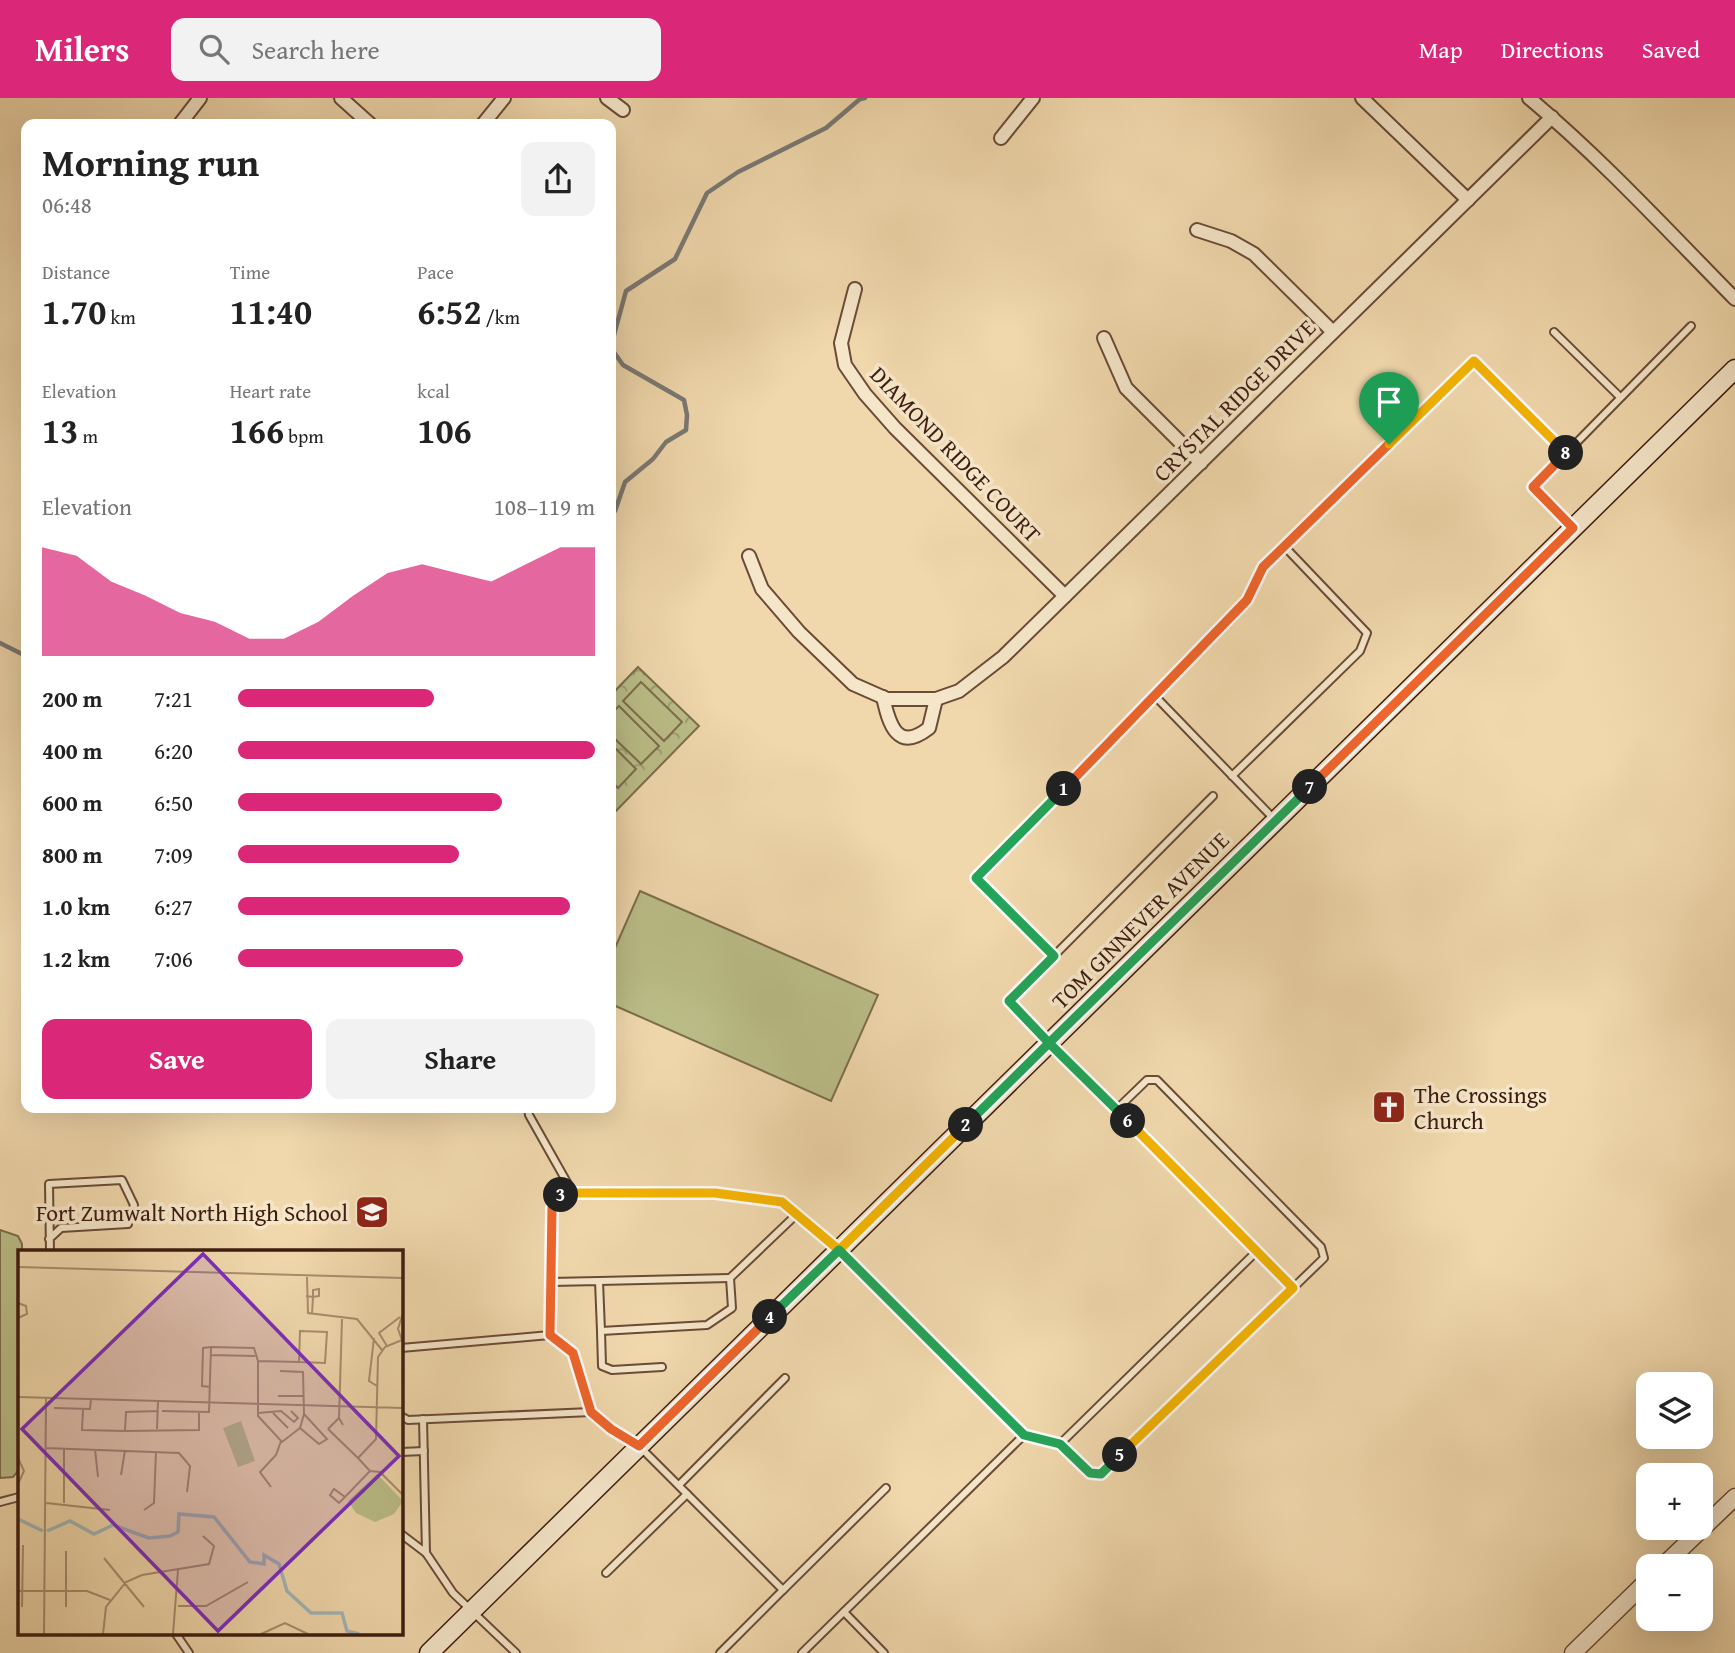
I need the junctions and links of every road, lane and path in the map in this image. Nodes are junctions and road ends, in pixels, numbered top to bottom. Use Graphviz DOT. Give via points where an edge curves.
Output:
graph roads {
  1 [pos="200,98"];
  2 [pos="341,98"];
  3 [pos="504,98"];
  4 [pos="607,98"];
  5 [pos="1033,98"];
  6 [pos="1363,98"];
  7 [pos="1529,98"];
  8 [pos="623,110"];
  9 [pos="1552,117"];
  10 [pos="184,119"];
  11 [pos="364,119"];
  12 [pos="487,119"];
  13 [pos="1001,138"];
  14 [pos="1468,200"];
  15 [pos="1197,230"];
  16 [pos="855,289"];
  17 [pos="1735,299"];
  18 [pos="1690,326"];
  19 [pos="1333,332"];
  20 [pos="1554,332"];
  21 [pos="1104,338"];
  22 [pos="1735,369"];
  23 [pos="1620,397"];
  24 [pos="1566,453"];
  25 [pos="1200,463"];
  26 [pos="1573,528"];
  27 [pos="1284,546"];
  28 [pos="749,556"];
  29 [pos="1065,596"];
  30 [pos="1155,696"];
  31 [pos="883,697"];
  32 [pos="936,699"];
  33 [pos="1232,776"];
  34 [pos="1213,796"];
  35 [pos="1275,821"];
  36 [pos="1054,956"];
  37 [pos="1049,1043"];
  38 [pos="1116,1110"];
  39 [pos="529,1113"];
  40 [pos="573,1193"];
  41 [pos="797,1214"];
  42 [pos="50,1239"];
  43 [pos="50,1250"];
  44 [pos="839,1250"];
  45 [pos="1256,1251"];
  46 [pos="730,1278"];
  47 [pos="599,1281"];
  48 [pos="551,1282"];
  49 [pos="1293,1288"];
  50 [pos="601,1331"];
  51 [pos="550,1335"];
  52 [pos="402,1348"];
  53 [pos="662,1367"];
  54 [pos="785,1378"];
  55 [pos="591,1412"];
  56 [pos="402,1417"];
  57 [pos="423,1419"];
  58 [pos="1024,1435"];
  59 [pos="1060,1444"];
  60 [pos="639,1446"];
  61 [pos="424,1451"];
  62 [pos="402,1452"];
  63 [pos="678,1485"];
  64 [pos="886,1488"];
  65 [pos="687,1494"];
  66 [pos="18,1497"];
  67 [pos="1735,1497"];
  68 [pos="0,1502"];
  69 [pos="402,1535"];
  70 [pos="426,1553"];
  71 [pos="1676,1554"];
  72 [pos="606,1573"];
  73 [pos="783,1590"];
  74 [pos="1636,1592"];
  75 [pos="472,1611"];
  76 [pos="844,1612"];
  77 [pos="177,1636"];
  78 [pos="189,1653"];
  79 [pos="429,1653"];
  80 [pos="516,1653"];
  81 [pos="720,1653"];
  82 [pos="802,1653"];
  83 [pos="884,1653"];
  84 [pos="1573,1653"];
  1 -- 10 [label="street"];
  2 -- 11 [label="street"];
  3 -- 12 [label="street"];
  4 -- 8 [label="street"];
  5 -- 13 [label="street"];
  6 -- 14 [label="street"];
  7 -- 9 [label="street"];
  9 -- 14 [label="street, CRYSTAL RIDGE DRIVE"];
  9 -- 17 [label="street"];
  14 -- 19 [label="street, CRYSTAL RIDGE DRIVE"];
  15 -- 19 [label="street" via="1254,254"];
  16 -- 29 [label="street, DIAMOND RIDGE COURT" via="841,343 845,365 895,428"];
  18 -- 23 [label="lane"];
  19 -- 25 [label="street, CRYSTAL RIDGE DRIVE"];
  20 -- 23 [label="lane"];
  21 -- 25 [label="street" via="1126,388"];
  22 -- 26 [label="main road, TOM GINNEVER AVENUE"];
  23 -- 24 [label="lane"];
  24 -- 26 [label="lane" via="1533,487"];
  24 -- 27 [label="lane" via="1474,361"];
  25 -- 29 [label="street, CRYSTAL RIDGE DRIVE"];
  26 -- 35 [label="main road, TOM GINNEVER AVENUE"];
  27 -- 30 [label="lane" via="1263,567 1247,600"];
  27 -- 33 [label="lane" via="1367,633 1360,651"];
  28 -- 31 [label="street, CRYSTAL RIDGE DRIVE" via="762,589 799,632 853,684"];
  29 -- 32 [label="street, CRYSTAL RIDGE DRIVE" via="1003,657 959,691"];
  30 -- 33 [label="lane"];
  30 -- 36 [label="lane" via="976,878"];
  31 -- 32 [label="street, CRYSTAL RIDGE DRIVE"];
  31 -- 32 [label="street" via="895,733 913,739 929,728"];
  33 -- 35 [label="lane"];
  34 -- 36 [label="lane"];
  35 -- 37 [label="main road, TOM GINNEVER AVENUE"];
  36 -- 37 [label="lane" via="1009,1001"];
  37 -- 38 [label="lane"];
  37 -- 44 [label="main road, TOM GINNEVER AVENUE"];
  38 -- 45 [label="lane"];
  38 -- 49 [label="lane" via="1147,1080 1157,1080 1321,1247 1324,1258"];
  39 -- 40 [label="lane"];
  40 -- 41 [label="lane" via="715,1193 782,1202"];
  40 -- 48 [label="lane" via="562,1193 552,1208"];
  41 -- 44 [label="lane"];
  41 -- 46 [label="lane"];
  42 -- 42 [label="lane" via="61,1228 128,1224 134,1205 122,1180 49,1184"];
  42 -- 43 [label="lane"];
  44 -- 58 [label="lane"];
  44 -- 60 [label="main road, TOM GINNEVER AVENUE"];
  45 -- 49 [label="lane"];
  45 -- 59 [label="lane"];
  46 -- 47 [label="lane"];
  46 -- 50 [label="lane" via="732,1308 708,1325"];
  47 -- 48 [label="lane"];
  47 -- 50 [label="lane"];
  48 -- 51 [label="lane"];
  49 -- 59 [label="lane" via="1101,1474 1090,1473"];
  50 -- 53 [label="lane" via="601,1366 612,1370"];
  51 -- 52 [label="lane"];
  51 -- 55 [label="lane" via="573,1353"];
  54 -- 63 [label="lane"];
  55 -- 57 [label="lane"];
  55 -- 60 [label="lane"];
  56 -- 57 [label="lane"];
  57 -- 61 [label="lane"];
  58 -- 59 [label="lane"];
  58 -- 76 [label="lane"];
  60 -- 63 [label="lane"];
  60 -- 75 [label="main road, TOM GINNEVER AVENUE"];
  61 -- 62 [label="lane"];
  61 -- 70 [label="lane"];
  63 -- 65 [label="lane"];
  64 -- 73 [label="lane"];
  65 -- 72 [label="lane"];
  65 -- 73 [label="lane"];
  66 -- 68 [label="lane"];
  67 -- 71 [label="street"];
  69 -- 70 [label="lane"];
  70 -- 75 [label="lane" via="453,1593"];
  73 -- 81 [label="lane"];
  74 -- 84 [label="street"];
  75 -- 79 [label="main road, TOM GINNEVER AVENUE"];
  75 -- 80 [label="lane"];
  76 -- 82 [label="lane"];
  76 -- 83 [label="lane"];
  77 -- 78 [label="lane"];
}
